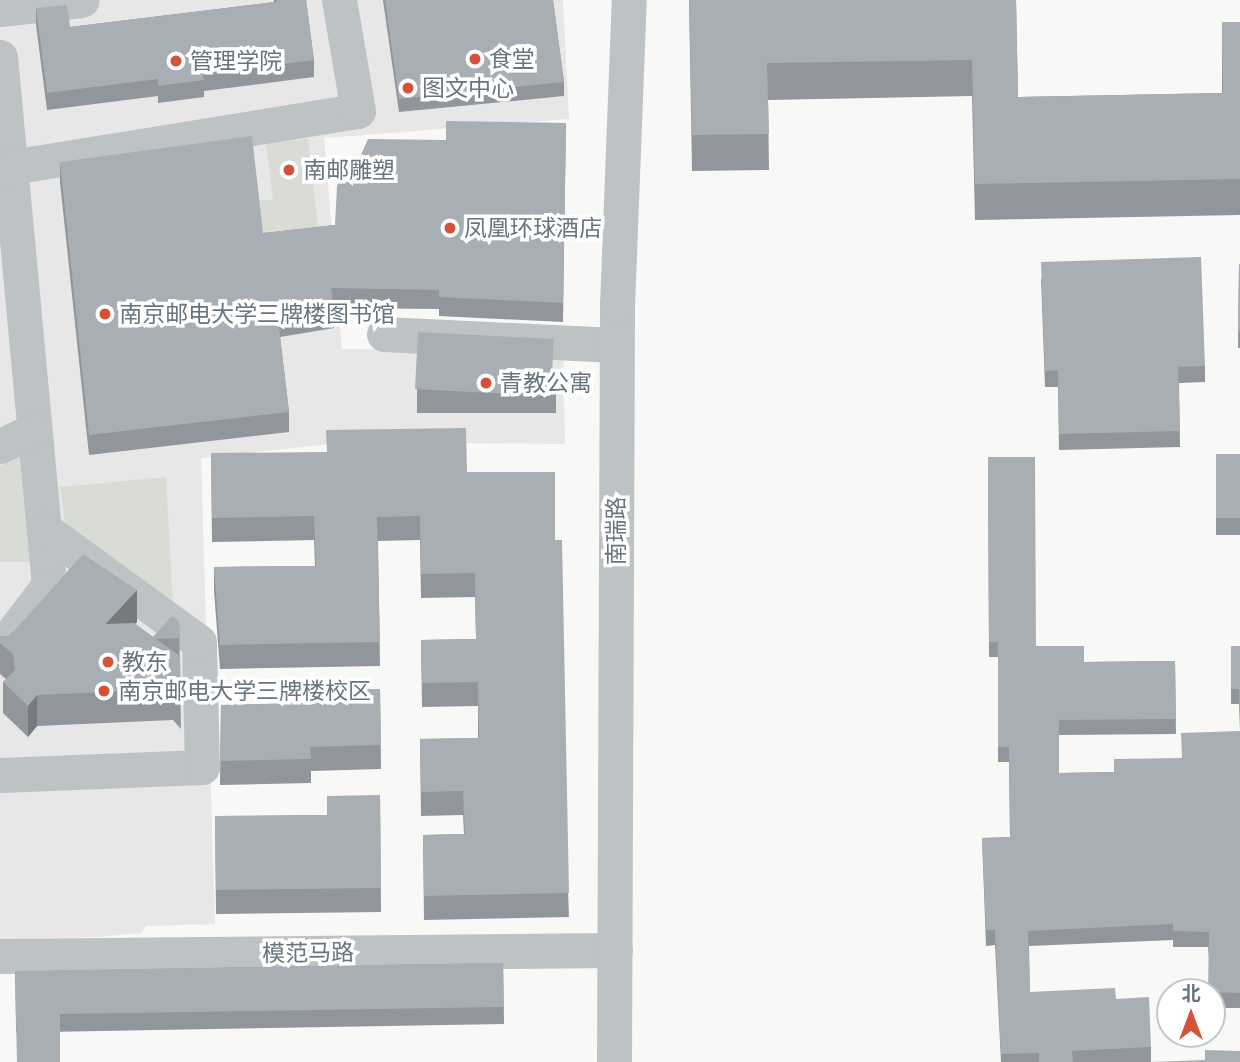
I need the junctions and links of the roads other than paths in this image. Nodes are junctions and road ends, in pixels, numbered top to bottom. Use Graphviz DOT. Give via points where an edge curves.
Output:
graph roads {
  1 [pos="82,0"];
  2 [pos="339,0"];
  3 [pos="629,0"];
  4 [pos="0,9"];
  5 [pos="0,57"];
  6 [pos="11,167"];
  7 [pos="384,334"];
  8 [pos="617,345"];
  9 [pos="35,430"];
  10 [pos="0,446"];
  11 [pos="44,529"];
  12 [pos="0,649"];
  13 [pos="0,775"];
  14 [pos="615,950"];
  15 [pos="0,956"];
  16 [pos="614,1062"];
  1 -- 4 [label="street"];
  2 -- 6 [label="street" via="358,111"];
  3 -- 8 [label="street, 南瑞路"];
  5 -- 6 [label="street"];
  6 -- 9 [label="street"];
  7 -- 8 [label="street"];
  8 -- 14 [label="street, 南瑞路"];
  9 -- 10 [label="street"];
  9 -- 11 [label="street"];
  11 -- 12 [label="street" via="49,586"];
  11 -- 13 [label="street" via="199,642 202,767"];
  14 -- 15 [label="street, 模范马路"];
  14 -- 16 [label="street, 南瑞路"];
}
